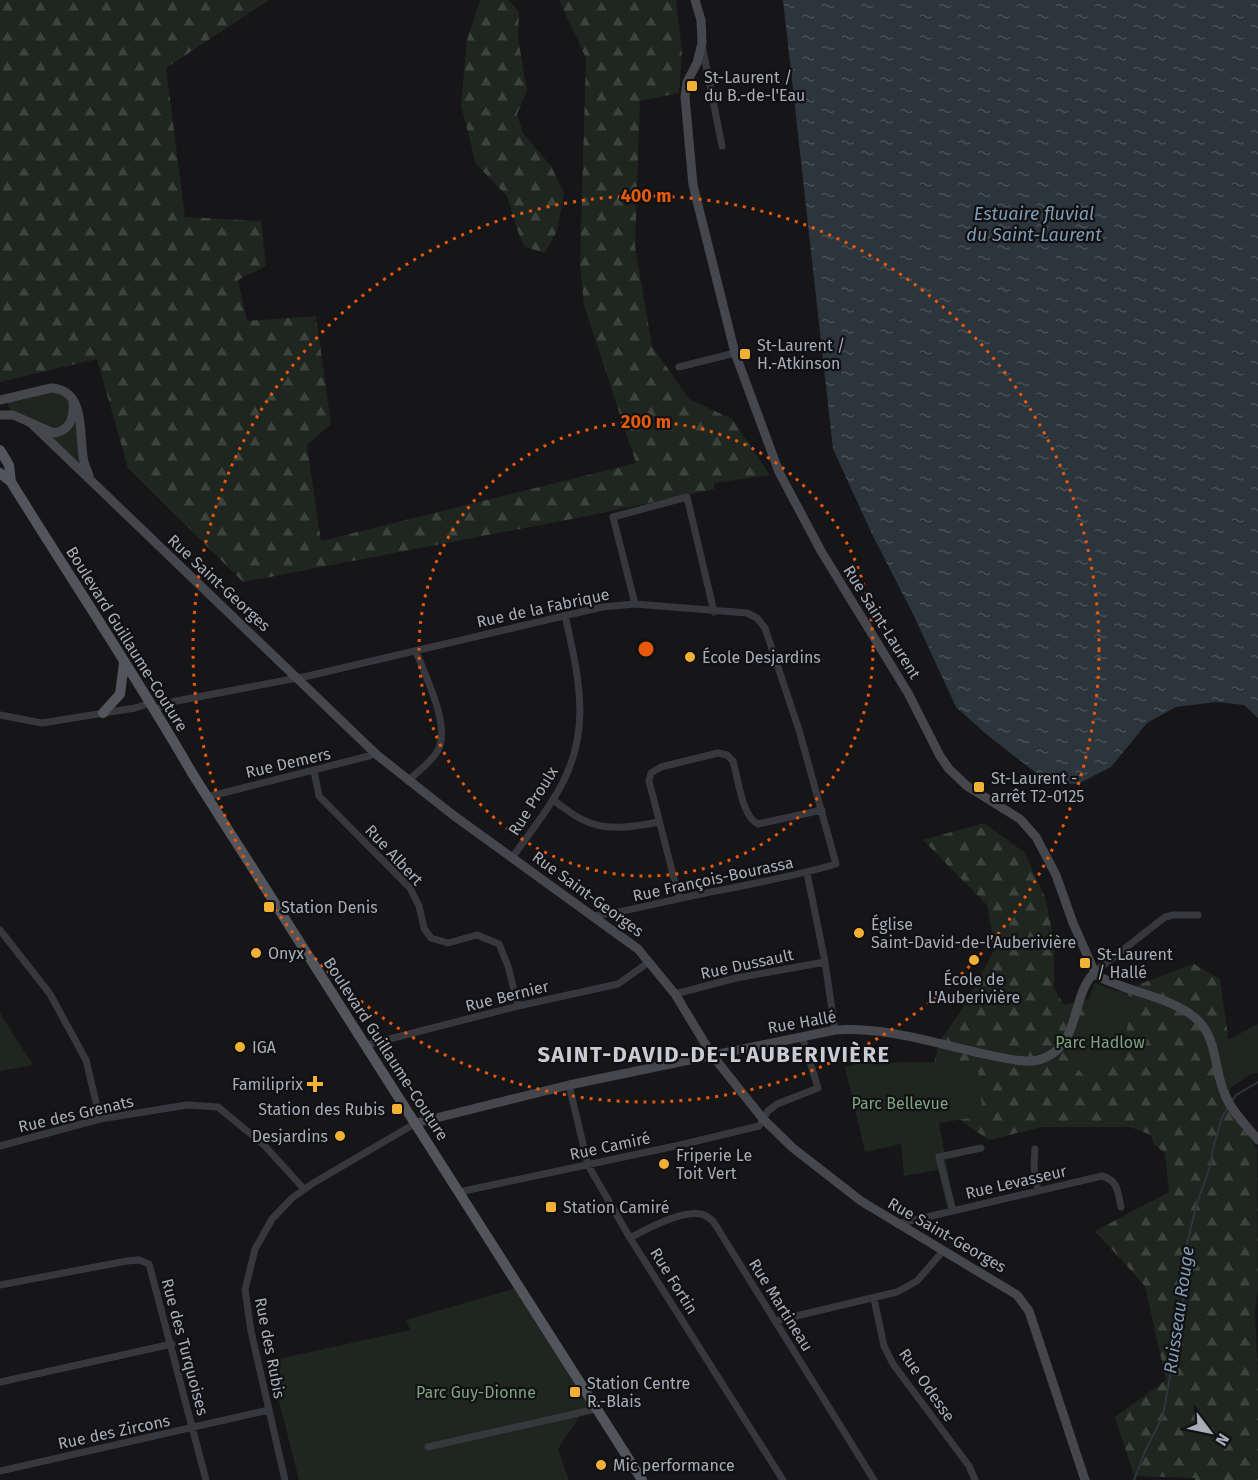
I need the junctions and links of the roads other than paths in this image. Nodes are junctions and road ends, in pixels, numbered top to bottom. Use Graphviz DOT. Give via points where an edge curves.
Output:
graph roads {
  1 [pos="695,0"];
  2 [pos="702,43"];
  3 [pos="722,146"];
  4 [pos="735,353"];
  5 [pos="679,367"];
  6 [pos="0,400"];
  7 [pos="73,400"];
  8 [pos="0,415"];
  9 [pos="32,424"];
  10 [pos="0,450"];
  11 [pos="0,473"];
  12 [pos="91,481"];
  13 [pos="11,482"];
  14 [pos="635,604"];
  15 [pos="714,612"];
  16 [pos="565,615"];
  17 [pos="416,651"];
  18 [pos="124,663"];
  19 [pos="297,678"];
  20 [pos="154,706"];
  21 [pos="103,713"];
  22 [pos="0,715"];
  23 [pos="375,752"];
  24 [pos="314,771"];
  25 [pos="408,781"];
  26 [pos="207,797"];
  27 [pos="553,800"];
  28 [pos="822,810"];
  29 [pos="659,822"];
  30 [pos="512,858"];
  31 [pos="836,864"];
  32 [pos="807,873"];
  33 [pos="679,898"];
  34 [pos="1198,915"];
  35 [pos="593,916"];
  36 [pos="0,930"];
  37 [pos="649,962"];
  38 [pos="825,962"];
  39 [pos="1096,971"];
  40 [pos="675,994"];
  41 [pos="518,1006"];
  42 [pos="835,1030"];
  43 [pos="802,1036"];
  44 [pos="366,1045"];
  45 [pos="712,1055"];
  46 [pos="569,1085"];
  47 [pos="100,1119"];
  48 [pos="763,1119"];
  49 [pos="416,1123"];
  50 [pos="1258,1140"];
  51 [pos="0,1146"];
  52 [pos="981,1148"];
  53 [pos="1035,1149"];
  54 [pos="588,1165"];
  55 [pos="304,1189"];
  56 [pos="1038,1191"];
  57 [pos="459,1192"];
  58 [pos="1121,1207"];
  59 [pos="952,1211"];
  60 [pos="897,1224"];
  61 [pos="630,1238"];
  62 [pos="943,1251"];
  63 [pos="0,1285"];
  64 [pos="874,1299"];
  65 [pos="775,1321"];
  66 [pos="172,1344"];
  67 [pos="0,1382"];
  68 [pos="596,1409"];
  69 [pos="269,1410"];
  70 [pos="193,1429"];
  71 [pos="428,1447"];
  72 [pos="0,1471"];
  73 [pos="206,1480"];
  74 [pos="285,1480"];
  75 [pos="642,1480"];
  76 [pos="783,1480"];
  77 [pos="874,1480"];
  78 [pos="975,1480"];
  79 [pos="1085,1480"];
  1 -- 2 [label="street, Rue Saint-Laurent"];
  2 -- 3 [label="street"];
  2 -- 4 [label="street, Rue Saint-Laurent" via="686,90 688,141 693,185"];
  4 -- 5 [label="street"];
  4 -- 39 [label="street, Rue Saint-Laurent" via="780,472 820,551 908,693 930,740 949,769 979,794 1020,819 1036,837"];
  6 -- 7 [label="street" via="51,388 69,394"];
  7 -- 9 [label="street, Rue Saint-Georges" via="73,417 61,432"];
  7 -- 12 [label="street"];
  8 -- 9 [label="street, Rue Saint-Georges" via="13,415"];
  9 -- 12 [label="street, Rue Saint-Georges"];
  10 -- 13 [label="main road, Boulevard Guillaume-Couture" via="9,465"];
  11 -- 13 [label="main road, Boulevard Guillaume-Couture"];
  12 -- 19 [label="street, Rue Saint-Georges"];
  13 -- 18 [label="main road, Boulevard Guillaume-Couture"];
  14 -- 15 [label="street, Rue de la Fabrique"];
  14 -- 15 [label="street" via="612,517 687,497"];
  14 -- 16 [label="street, Rue de la Fabrique"];
  15 -- 28 [label="street, Rue de la Fabrique" via="747,614 765,628"];
  16 -- 17 [label="street, Rue de la Fabrique"];
  16 -- 27 [label="street, Rue Proulx" via="581,707 578,743"];
  17 -- 19 [label="street, Rue de la Fabrique"];
  17 -- 25 [label="street" via="442,728 439,749"];
  18 -- 20 [label="main road, Boulevard Guillaume-Couture"];
  18 -- 21 [label="main road" via="120,694"];
  19 -- 20 [label="street, Rue de la Fabrique"];
  19 -- 23 [label="street, Rue Saint-Georges"];
  20 -- 21 [label="street, Rue de la Fabrique"];
  20 -- 26 [label="main road, Boulevard Guillaume-Couture"];
  21 -- 22 [label="street, Rue de la Fabrique" via="42,723"];
  23 -- 24 [label="street, Rue Demers"];
  23 -- 25 [label="street, Rue Saint-Georges"];
  24 -- 26 [label="street, Rue Demers"];
  24 -- 41 [label="street, Rue Albert" via="319,796 410,888 431,938 447,943 477,935 499,944"];
  25 -- 30 [label="street, Rue Saint-Georges"];
  26 -- 44 [label="main road, Boulevard Guillaume-Couture"];
  27 -- 29 [label="street" via="582,820 604,827 630,828"];
  27 -- 30 [label="street, Rue Proulx"];
  28 -- 29 [label="street" via="758,824 752,821 746,812 733,761 718,753 651,773 649,781"];
  28 -- 31 [label="street, Rue de la Fabrique"];
  29 -- 33 [label="street"];
  30 -- 35 [label="street, Rue Saint-Georges"];
  31 -- 32 [label="street, Rue François-Bourassa"];
  32 -- 33 [label="street, Rue François-Bourassa"];
  32 -- 38 [label="street"];
  33 -- 35 [label="street, Rue François-Bourassa"];
  34 -- 39 [label="street, Rue Hallé" via="1165,917"];
  35 -- 37 [label="street, Rue Saint-Georges" via="638,949"];
  36 -- 47 [label="street" via="50,994 86,1060"];
  37 -- 40 [label="street, Rue Saint-Georges"];
  37 -- 41 [label="street, Rue Bernier" via="618,984"];
  38 -- 40 [label="street, Rue Dussault"];
  38 -- 42 [label="street"];
  39 -- 42 [label="street, Rue Hallé" via="1084,987 1059,1048 1033,1061 890,1032"];
  39 -- 50 [label="street" via="1096,975 1108,981 1173,1005 1208,1031 1222,1089"];
  40 -- 45 [label="street, Rue Saint-Georges"];
  41 -- 44 [label="street, Rue Bernier"];
  42 -- 43 [label="street, Rue Hallé"];
  43 -- 45 [label="street, Rue Hallé"];
  43 -- 48 [label="street, Rue Camiré" via="818,1088 777,1104"];
  44 -- 49 [label="main road, Boulevard Guillaume-Couture"];
  45 -- 46 [label="street, Rue Hallé"];
  45 -- 48 [label="street, Rue Saint-Georges"];
  46 -- 49 [label="street, Rue Hallé"];
  46 -- 54 [label="street, Rue Fortin"];
  47 -- 51 [label="street, Rue des Grenats"];
  47 -- 55 [label="street, Rue des Grenats" via="187,1105 218,1107 263,1144"];
  48 -- 54 [label="street, Rue Camiré" via="759,1126"];
  48 -- 60 [label="street, Rue Saint-Georges" via="839,1185"];
  49 -- 55 [label="street, Rue des Rubis"];
  49 -- 57 [label="main road, Boulevard Guillaume-Couture"];
  52 -- 59 [label="street" via="939,1157"];
  53 -- 56 [label="street"];
  54 -- 57 [label="street, Rue Camiré"];
  54 -- 61 [label="street, Rue Fortin"];
  55 -- 69 [label="street, Rue des Rubis" via="272,1219 255,1249 245,1290 250,1331"];
  56 -- 58 [label="street, Rue Levasseur" via="1102,1176 1116,1185"];
  56 -- 59 [label="street, Rue Levasseur"];
  57 -- 68 [label="main road, Boulevard Guillaume-Couture"];
  59 -- 60 [label="street, Rue Levasseur"];
  60 -- 62 [label="street, Rue Saint-Georges"];
  61 -- 65 [label="street, Rue Martineau" via="657,1222 697,1213 705,1215 713,1221"];
  61 -- 76 [label="street, Rue Fortin"];
  62 -- 64 [label="street" via="917,1281"];
  62 -- 79 [label="street, Rue Saint-Georges" via="1005,1286 1029,1311"];
  63 -- 66 [label="street, Rue des Turquoises" via="139,1260 149,1264"];
  64 -- 65 [label="street"];
  64 -- 78 [label="street, Rue Odesse" via="884,1346 893,1364 969,1466"];
  65 -- 77 [label="street, Rue Martineau"];
  66 -- 67 [label="street"];
  66 -- 70 [label="street, Rue des Turquoises"];
  68 -- 71 [label="street"];
  68 -- 75 [label="main road, Boulevard Guillaume-Couture"];
  69 -- 70 [label="street, Rue des Zircons"];
  69 -- 74 [label="street, Rue des Rubis"];
  70 -- 72 [label="street, Rue des Zircons"];
  70 -- 73 [label="street, Rue des Turquoises"];
}
